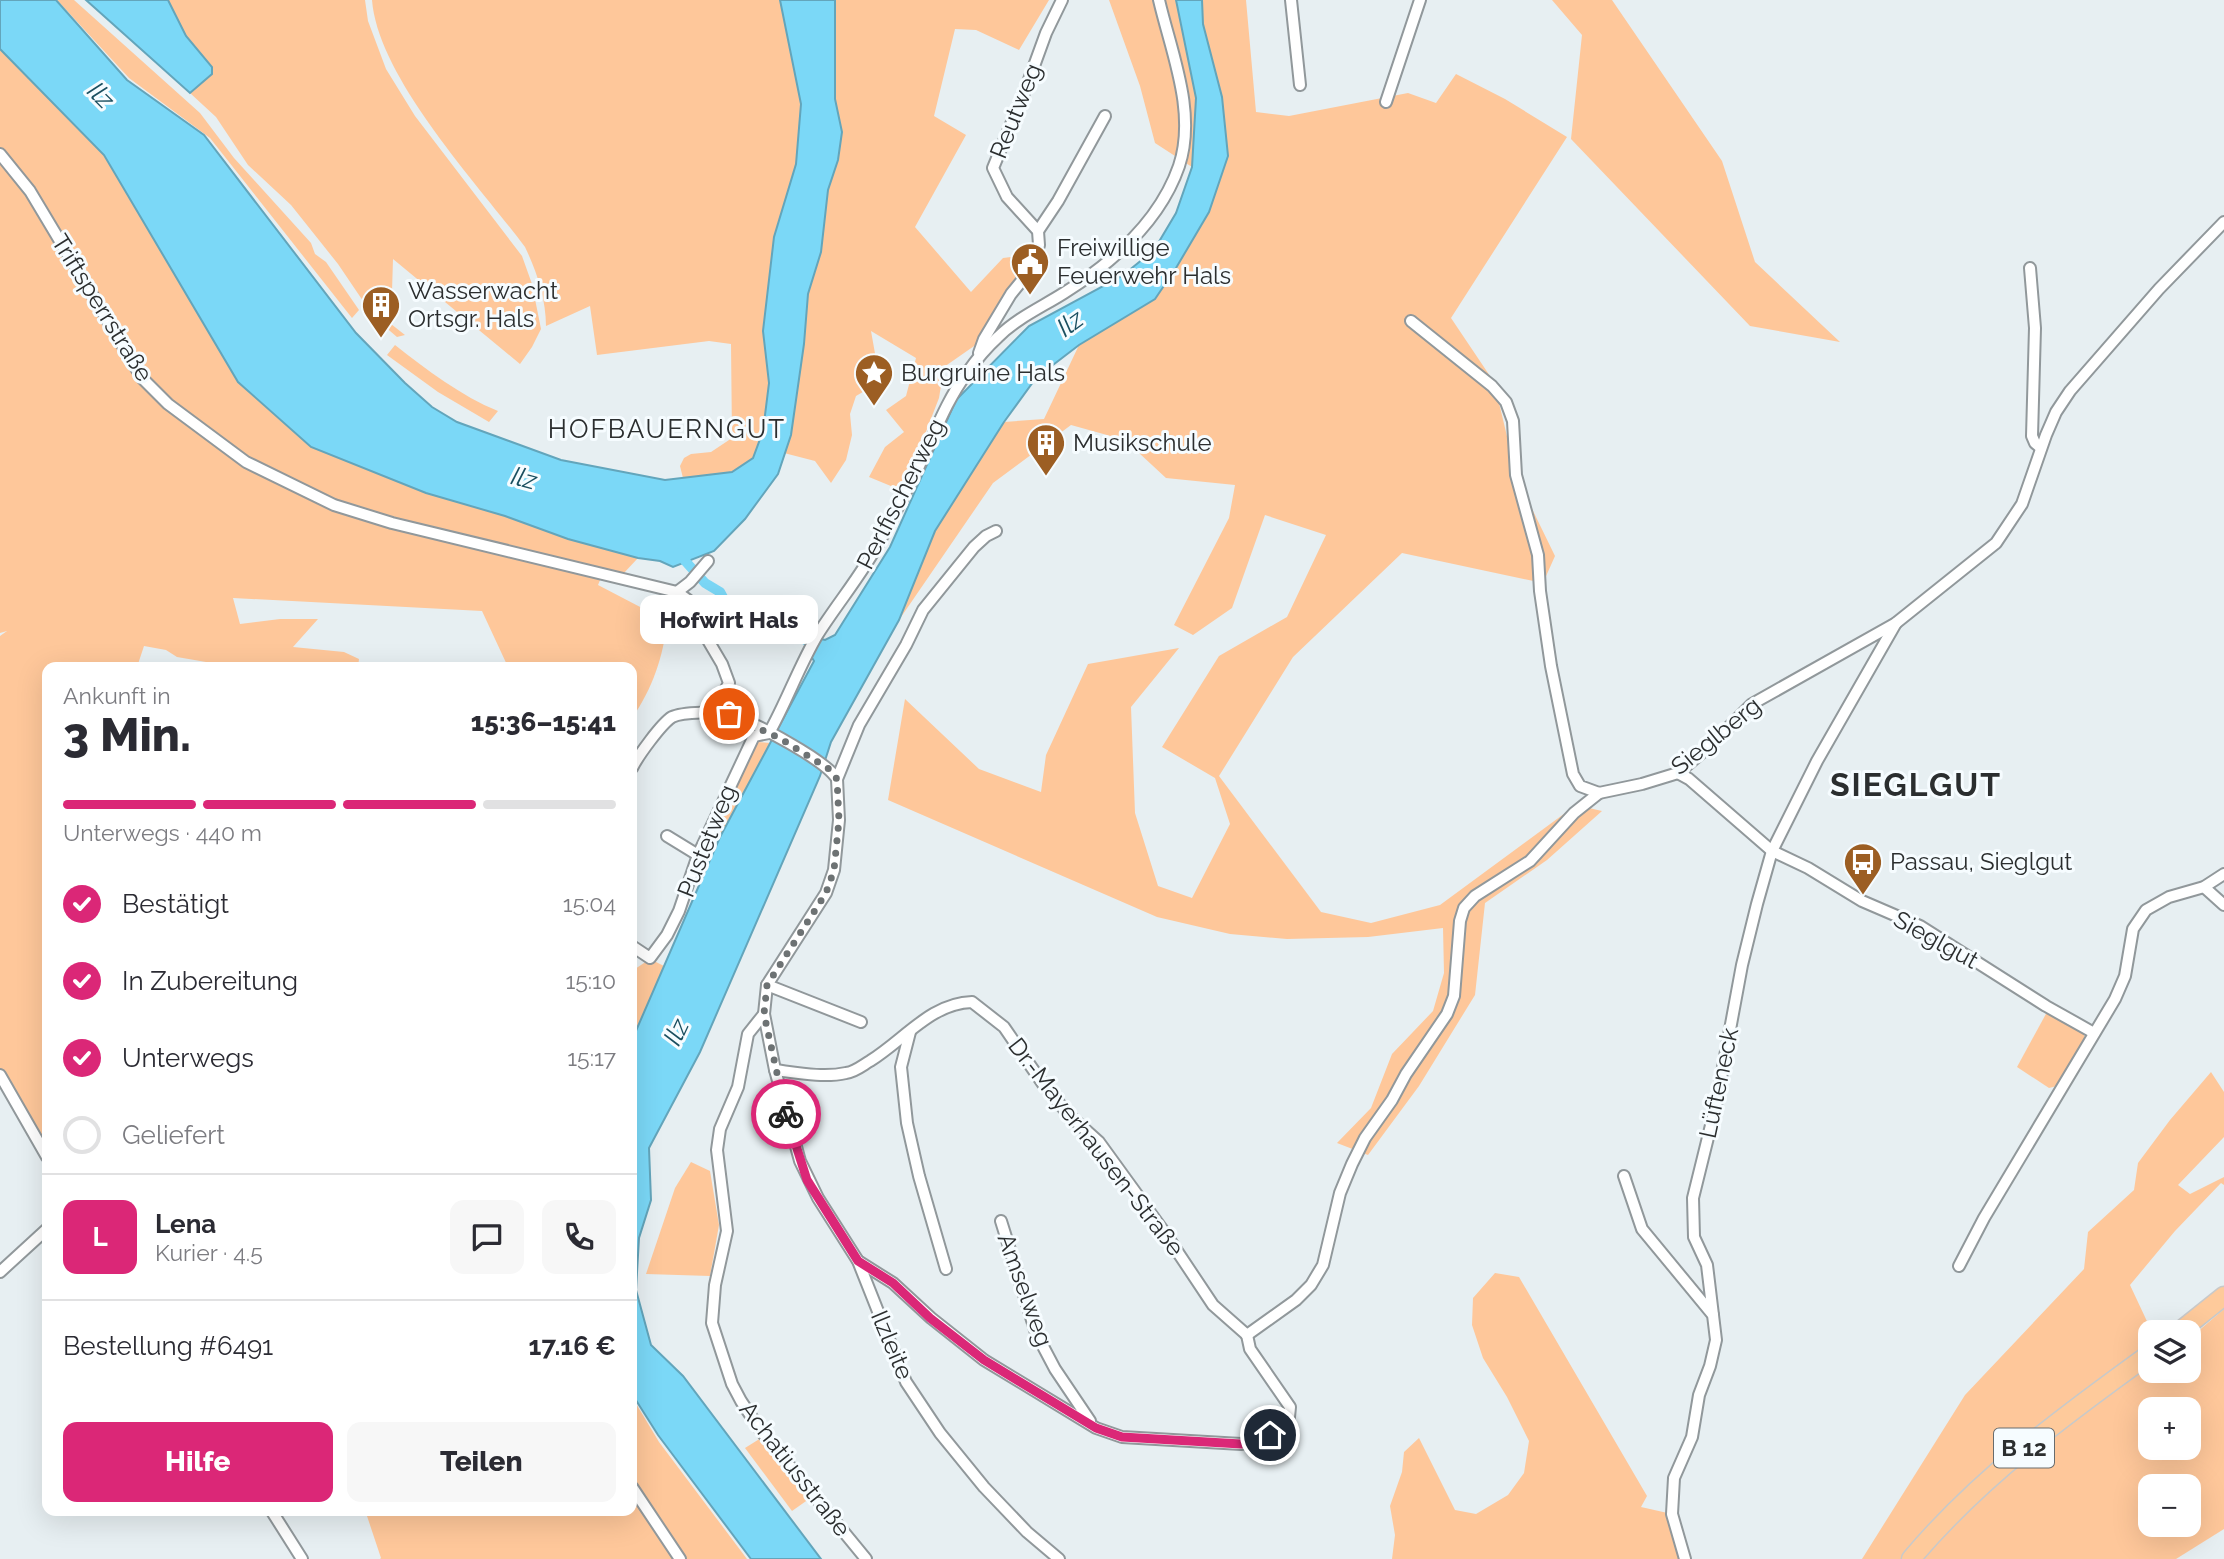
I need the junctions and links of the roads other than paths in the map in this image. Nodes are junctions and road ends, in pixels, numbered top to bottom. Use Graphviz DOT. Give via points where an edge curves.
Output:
graph roads {
  1 [pos="1062,0"];
  2 [pos="1159,0"];
  3 [pos="1291,0"];
  4 [pos="1420,0"];
  5 [pos="1300,85"];
  6 [pos="1386,103"];
  7 [pos="1105,116"];
  8 [pos="0,154"];
  9 [pos="2224,222"];
  10 [pos="1038,231"];
  11 [pos="2030,268"];
  12 [pos="1411,321"];
  13 [pos="976,363"];
  14 [pos="2041,448"];
  15 [pos="996,531"];
  16 [pos="705,565"];
  17 [pos="677,592"];
  18 [pos="1896,623"];
  19 [pos="713,713"];
  20 [pos="769,733"];
  21 [pos="637,759"];
  22 [pos="1678,773"];
  23 [pos="837,779"];
  24 [pos="1599,793"];
  25 [pos="667,836"];
  26 [pos="1772,850"];
  27 [pos="698,855"];
  28 [pos="2224,874"];
  29 [pos="2204,887"];
  30 [pos="2224,905"];
  31 [pos="637,949"];
  32 [pos="767,985"];
  33 [pos="764,1014"];
  34 [pos="860,1022"];
  35 [pos="910,1032"];
  36 [pos="2094,1033"];
  37 [pos="775,1070"];
  38 [pos="0,1075"];
  39 [pos="42,1148"];
  40 [pos="1624,1175"];
  41 [pos="1001,1221"];
  42 [pos="42,1234"];
  43 [pos="858,1261"];
  44 [pos="1959,1266"];
  45 [pos="946,1269"];
  46 [pos="0,1272"];
  47 [pos="2224,1296"];
  48 [pos="1713,1315"];
  49 [pos="2194,1320"];
  50 [pos="1247,1335"];
  51 [pos="2138,1362"];
  52 [pos="1096,1428"];
  53 [pos="637,1494"];
  54 [pos="275,1516"];
  55 [pos="302,1559"];
  56 [pos="680,1559"];
  57 [pos="866,1559"];
  58 [pos="1059,1559"];
  59 [pos="1685,1559"];
  60 [pos="1911,1559"];
  1 -- 10 [label="street, Reutweg" via="993,168 1007,197"];
  2 -- 13 [label="street, Perlfischerweg" via="1185,119 1183,149 1170,186 1139,231 1109,262 1015,323"];
  3 -- 5 [label="street"];
  4 -- 6 [label="street"];
  7 -- 10 [label="street"];
  8 -- 17 [label="street, Triftsperrstraße" via="30,191 142,378 200,430 246,462 334,505 392,523"];
  9 -- 14 [label="street, Sieglberg" via="2099,355 2056,412"];
  10 -- 13 [label="street" via="1032,268 992,326"];
  11 -- 14 [label="street" via="2035,328 2032,436"];
  12 -- 24 [label="street" via="1506,402 1513,421 1516,475 1538,555 1551,666 1573,774 1580,786"];
  13 -- 20 [label="street, Perlfischerweg" via="943,412 880,541 807,654"];
  14 -- 18 [label="street, Sieglberg" via="2022,504 1996,543"];
  15 -- 23 [label="street" via="974,547 923,610 859,725"];
  16 -- 17 [label="street"];
  17 -- 19 [label="street" via="688,600 729,683"];
  18 -- 22 [label="street, Sieglberg" via="1752,704"];
  18 -- 26 [label="street, Lüfteneck"];
  19 -- 20 [label="street" via="729,714"];
  19 -- 21 [label="street" via="671,718"];
  20 -- 23 [label="street" via="829,769"];
  20 -- 27 [label="street, Pustetweg" via="754,736"];
  22 -- 24 [label="street, Sieglberg"];
  22 -- 26 [label="street, Sieglgut"];
  23 -- 32 [label="street" via="834,870 826,893"];
  24 -- 50 [label="street" via="1530,861 1464,908 1454,996 1447,1014 1352,1164 1322,1265 1296,1300"];
  25 -- 27 [label="street"];
  26 -- 36 [label="street, Sieglgut" via="1862,901 1920,926"];
  26 -- 48 [label="street, Lüfteneck" via="1742,965 1693,1198 1694,1237 1707,1265"];
  27 -- 31 [label="street, Pustetweg" via="667,935 650,958"];
  28 -- 29 [label="street"];
  29 -- 30 [label="street"];
  29 -- 36 [label="street" via="2169,897 2138,918 2130,936 2125,976"];
  32 -- 33 [label="street"];
  32 -- 34 [label="street"];
  33 -- 37 [label="street, Ilzleite"];
  33 -- 57 [label="street, Achatiusstraße" via="748,1034 738,1087 720,1129 727,1231 712,1323 741,1402"];
  35 -- 37 [label="street, Dr.-Mayerhausen-Straße" via="847,1073"];
  35 -- 45 [label="street" via="901,1067 907,1123"];
  35 -- 50 [label="street, Dr.-Mayerhausen-Straße" via="957,1002 972,1002 1004,1027 1043,1084 1099,1142 1213,1304"];
  36 -- 44 [label="street"];
  37 -- 43 [label="street, Ilzleite" via="807,1180"];
  38 -- 39 [label="street"];
  40 -- 48 [label="street" via="1642,1229"];
  41 -- 52 [label="street, Amselweg" via="1037,1334 1076,1403"];
  42 -- 46 [label="street"];
  43 -- 52 [label="street" via="893,1283 984,1360"];
  43 -- 58 [label="street, Ilzleite" via="906,1382 940,1433 1003,1509"];
  47 -- 49 [label="main road"];
  48 -- 59 [label="street, Lüfteneck" via="1716,1340 1710,1366 1699,1395 1692,1437 1674,1478 1672,1514"];
  50 -- 52 [label="street" via="1250,1349 1290,1407 1289,1417 1270,1435 1241,1444 1122,1437"];
  51 -- 60 [label="main road, B 12" via="2029,1443"];
  53 -- 56 [label="street"];
  54 -- 55 [label="street"];
}
